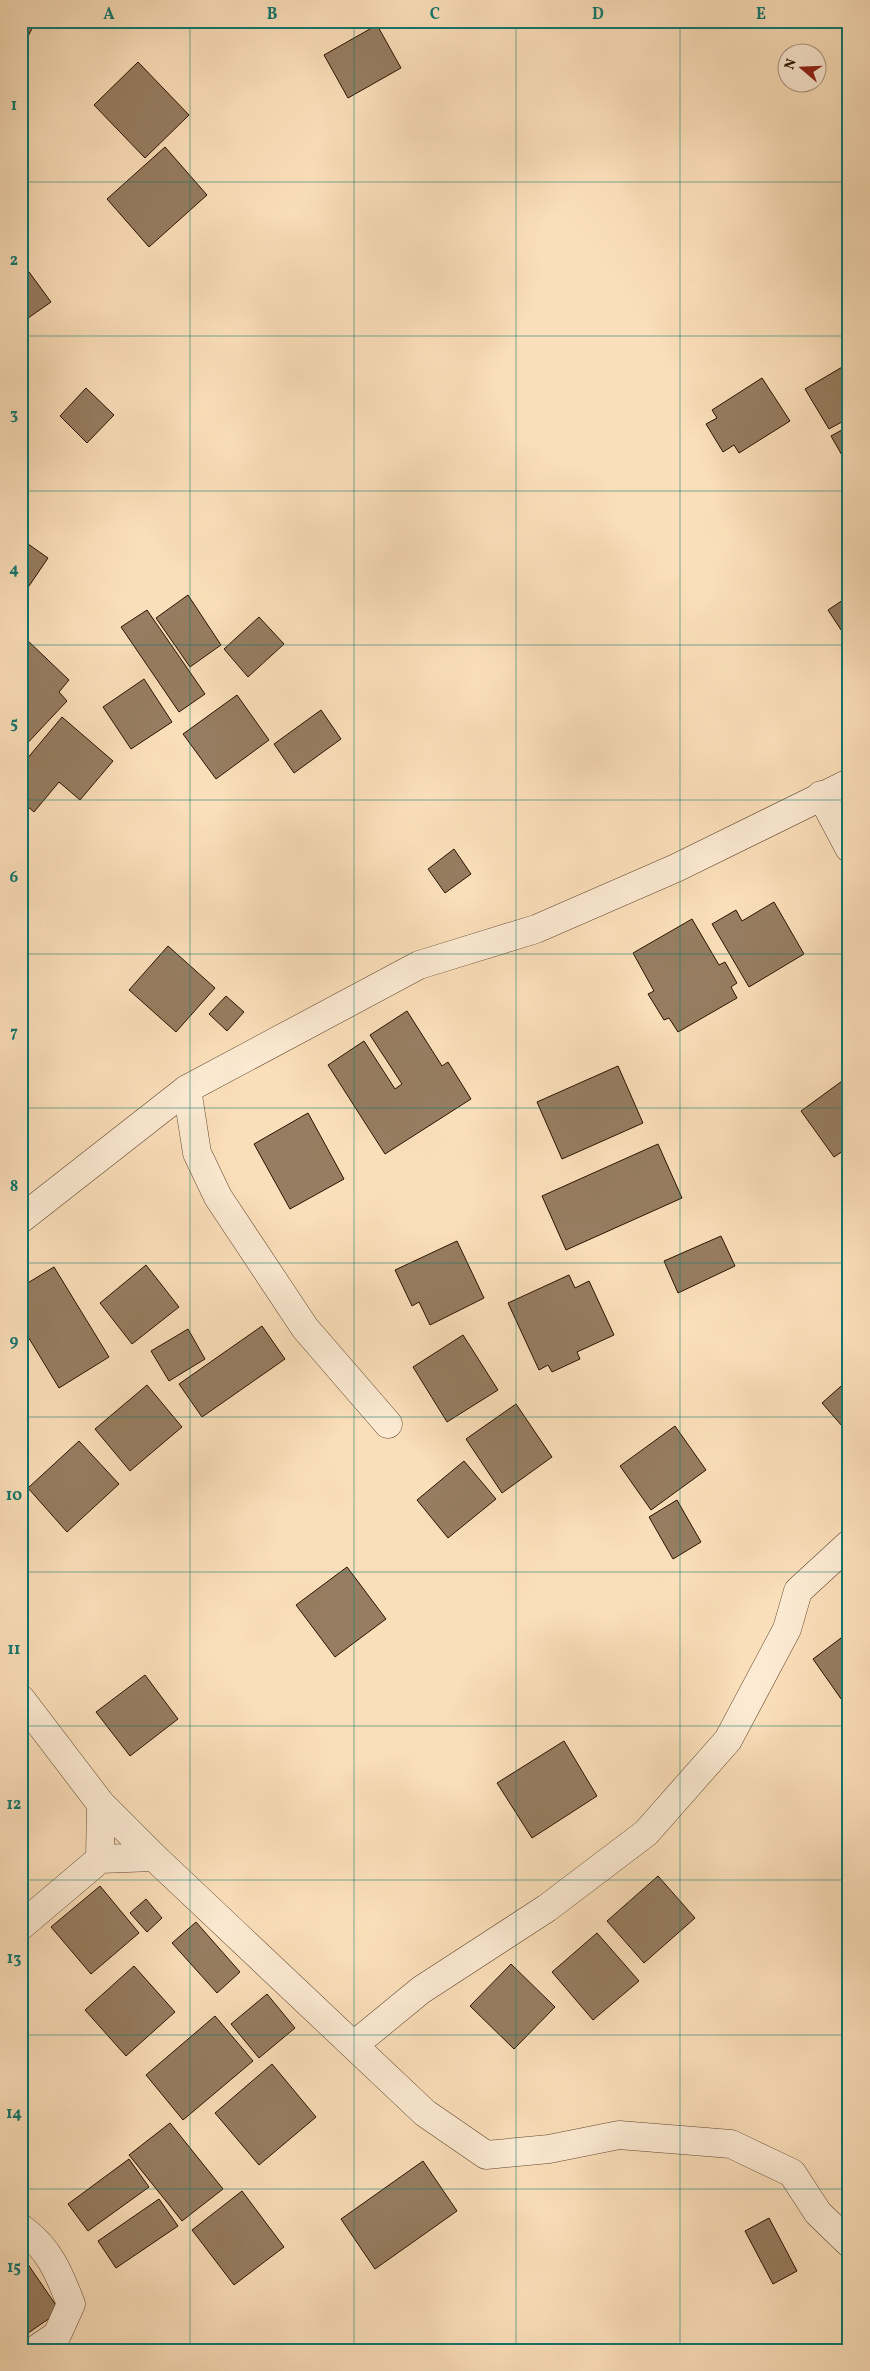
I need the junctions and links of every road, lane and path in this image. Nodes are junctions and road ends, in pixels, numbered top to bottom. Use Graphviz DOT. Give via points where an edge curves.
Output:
graph roads {
  1 [pos="849,783"];
  2 [pos="821,795"];
  3 [pos="849,848"];
  4 [pos="187,1089"];
  5 [pos="21,1219"];
  6 [pos="388,1424"];
  7 [pos="849,1544"];
  8 [pos="21,1699"];
  9 [pos="101,1804"];
  10 [pos="154,1857"];
  11 [pos="100,1859"];
  12 [pos="21,1926"];
  13 [pos="354,2045"];
  14 [pos="21,2228"];
  15 [pos="849,2243"];
  16 [pos="35,2350"];
  1 -- 2 [label="street"];
  2 -- 3 [label="street"];
  2 -- 4 [label="street" via="676,868 536,930 419,965"];
  4 -- 5 [label="street"];
  4 -- 6 [label="street" via="197,1153 218,1197 305,1328"];
  7 -- 13 [label="street" via="798,1591 787,1629 728,1740 646,1833 547,1908 421,1990"];
  8 -- 9 [label="street"];
  9 -- 10 [label="street"];
  9 -- 11 [label="street"];
  10 -- 11 [label="street"];
  10 -- 13 [label="street"];
  11 -- 12 [label="street"];
  13 -- 15 [label="street" via="425,2113 486,2155 549,2149 619,2135 731,2144 792,2174 818,2213"];
  14 -- 16 [label="street" via="55,2264 71,2304 57,2335"];
}
